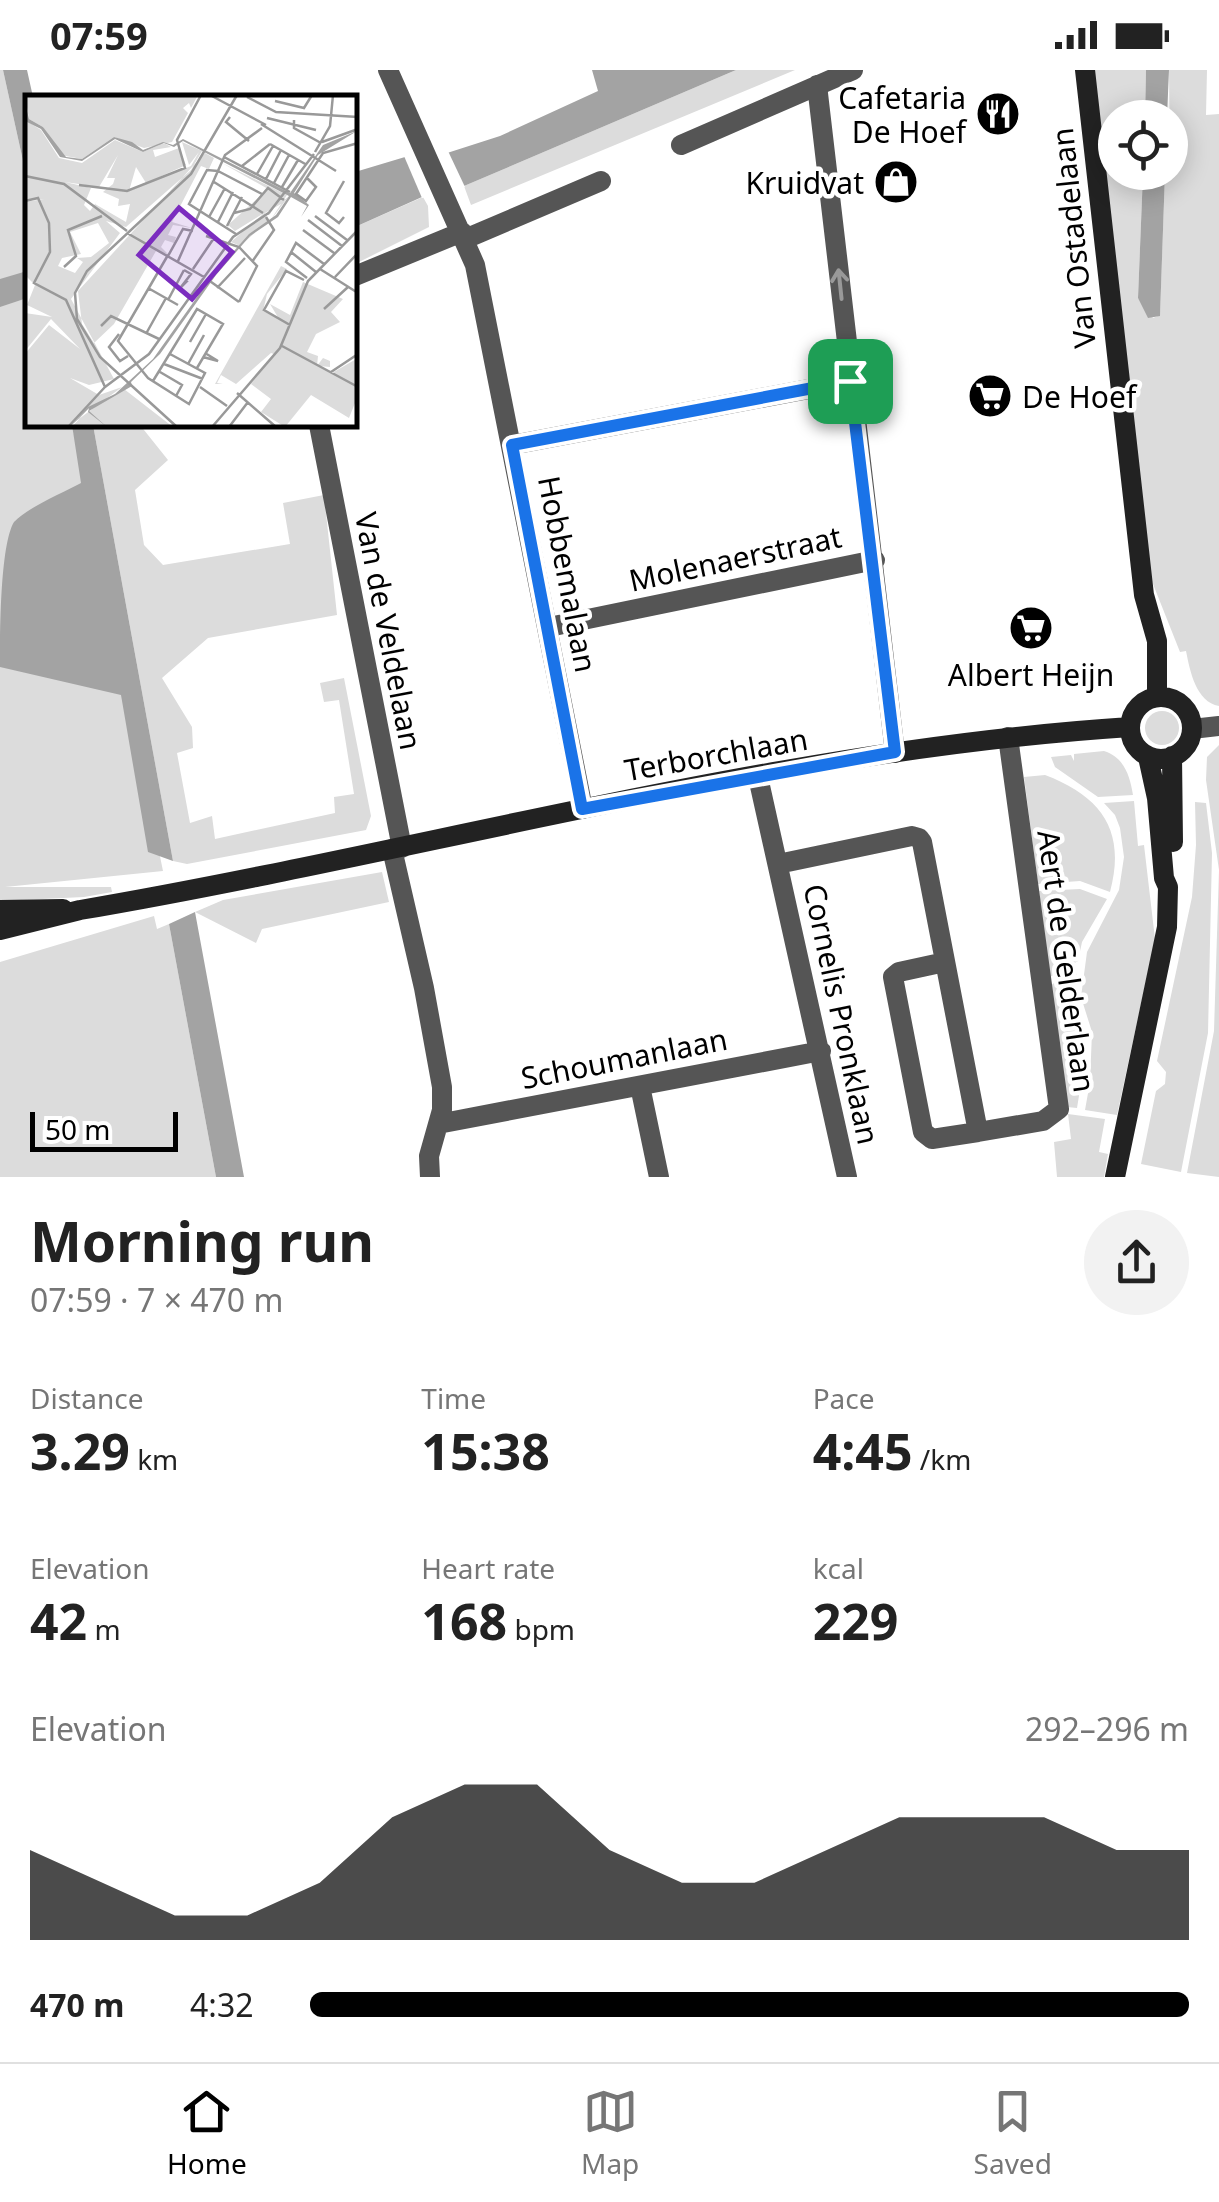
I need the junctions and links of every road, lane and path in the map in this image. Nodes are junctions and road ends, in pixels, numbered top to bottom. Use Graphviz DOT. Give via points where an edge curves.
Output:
graph roads {
  1 [pos="388,70"];
  2 [pos="853,70"];
  3 [pos="1085,70"];
  4 [pos="817,85"];
  5 [pos="681,145"];
  6 [pos="601,180"];
  7 [pos="464,235"];
  8 [pos="358,275"];
  9 [pos="850,381"];
  10 [pos="320,428"];
  11 [pos="512,445"];
  12 [pos="874,560"];
  13 [pos="549,627"];
  14 [pos="1157,697"];
  15 [pos="1130,726"];
  16 [pos="1219,726"];
  17 [pos="1192,729"];
  18 [pos="1008,736"];
  19 [pos="895,752"];
  20 [pos="1172,756"];
  21 [pos="1148,757"];
  22 [pos="758,777"];
  23 [pos="582,809"];
  24 [pos="397,848"];
  25 [pos="778,864"];
  26 [pos="1168,887"];
  27 [pos="0,910"];
  28 [pos="80,910"];
  29 [pos="0,930"];
  30 [pos="945,962"];
  31 [pos="821,1051"];
  32 [pos="640,1086"];
  33 [pos="438,1124"];
  34 [pos="978,1132"];
  35 [pos="430,1177"];
  36 [pos="659,1177"];
  37 [pos="847,1177"];
  38 [pos="1115,1177"];
  1 -- 7 [label="street, Hobbemalaan"];
  2 -- 4 [label="street"];
  3 -- 14 [label="street, Van Ostadelaan" via="1144,594 1157,641"];
  4 -- 5 [label="street"];
  9 -- 4 [label="street, one-way"];
  6 -- 7 [label="street"];
  7 -- 8 [label="street"];
  7 -- 11 [label="street, Hobbemalaan"];
  9 -- 11 [label="street"];
  9 -- 12 [label="street"];
  10 -- 24 [label="street, Van de Veldelaan"];
  11 -- 13 [label="street, Hobbemalaan"];
  12 -- 13 [label="street, Molenaerstraat"];
  12 -- 19 [label="street"];
  13 -- 23 [label="street, Hobbemalaan"];
  14 -- 15 [label="street" via="1141,704"];
  14 -- 17 [label="street" via="1182,705"];
  15 -- 18 [label="street, Terborchlaan"];
  15 -- 21 [label="street"];
  16 -- 17 [label="street"];
  17 -- 20 [label="street" via="1185,748"];
  18 -- 19 [label="street, Terborchlaan"];
  18 -- 34 [label="street, Aert de Gelderlaan" via="1059,1108 1043,1121"];
  19 -- 22 [label="street, Terborchlaan"];
  20 -- 21 [label="street"];
  20 -- 26 [label="street, Aert de Gelderlaan" via="1174,876"];
  21 -- 26 [label="street, Aert de Gelderlaan"];
  22 -- 23 [label="street, Terborchlaan"];
  22 -- 25 [label="street, Cornelis Pronklaan"];
  23 -- 24 [label="street, Terborchlaan"];
  24 -- 28 [label="street, Terborchlaan"];
  24 -- 33 [label="street, Van de Veldelaan" via="441,1076"];
  25 -- 30 [label="street, Cornelis Pronklaan" via="920,838"];
  25 -- 31 [label="street, Cornelis Pronklaan"];
  26 -- 38 [label="street, Aert de Gelderlaan" via="1167,927"];
  27 -- 28 [label="street, Terborchlaan"];
  28 -- 29 [label="street, Terborchlaan"];
  30 -- 34 [label="street, Cornelis Pronklaan"];
  30 -- 34 [label="street, Cornelis Pronklaan" via="899,972 893,981 923,1132 932,1139"];
  31 -- 32 [label="street, Schoumanlaan"];
  31 -- 37 [label="street, Cornelis Pronklaan"];
  32 -- 33 [label="street, Schoumanlaan"];
  32 -- 36 [label="street"];
  33 -- 35 [label="street, Van de Veldelaan"];
}
